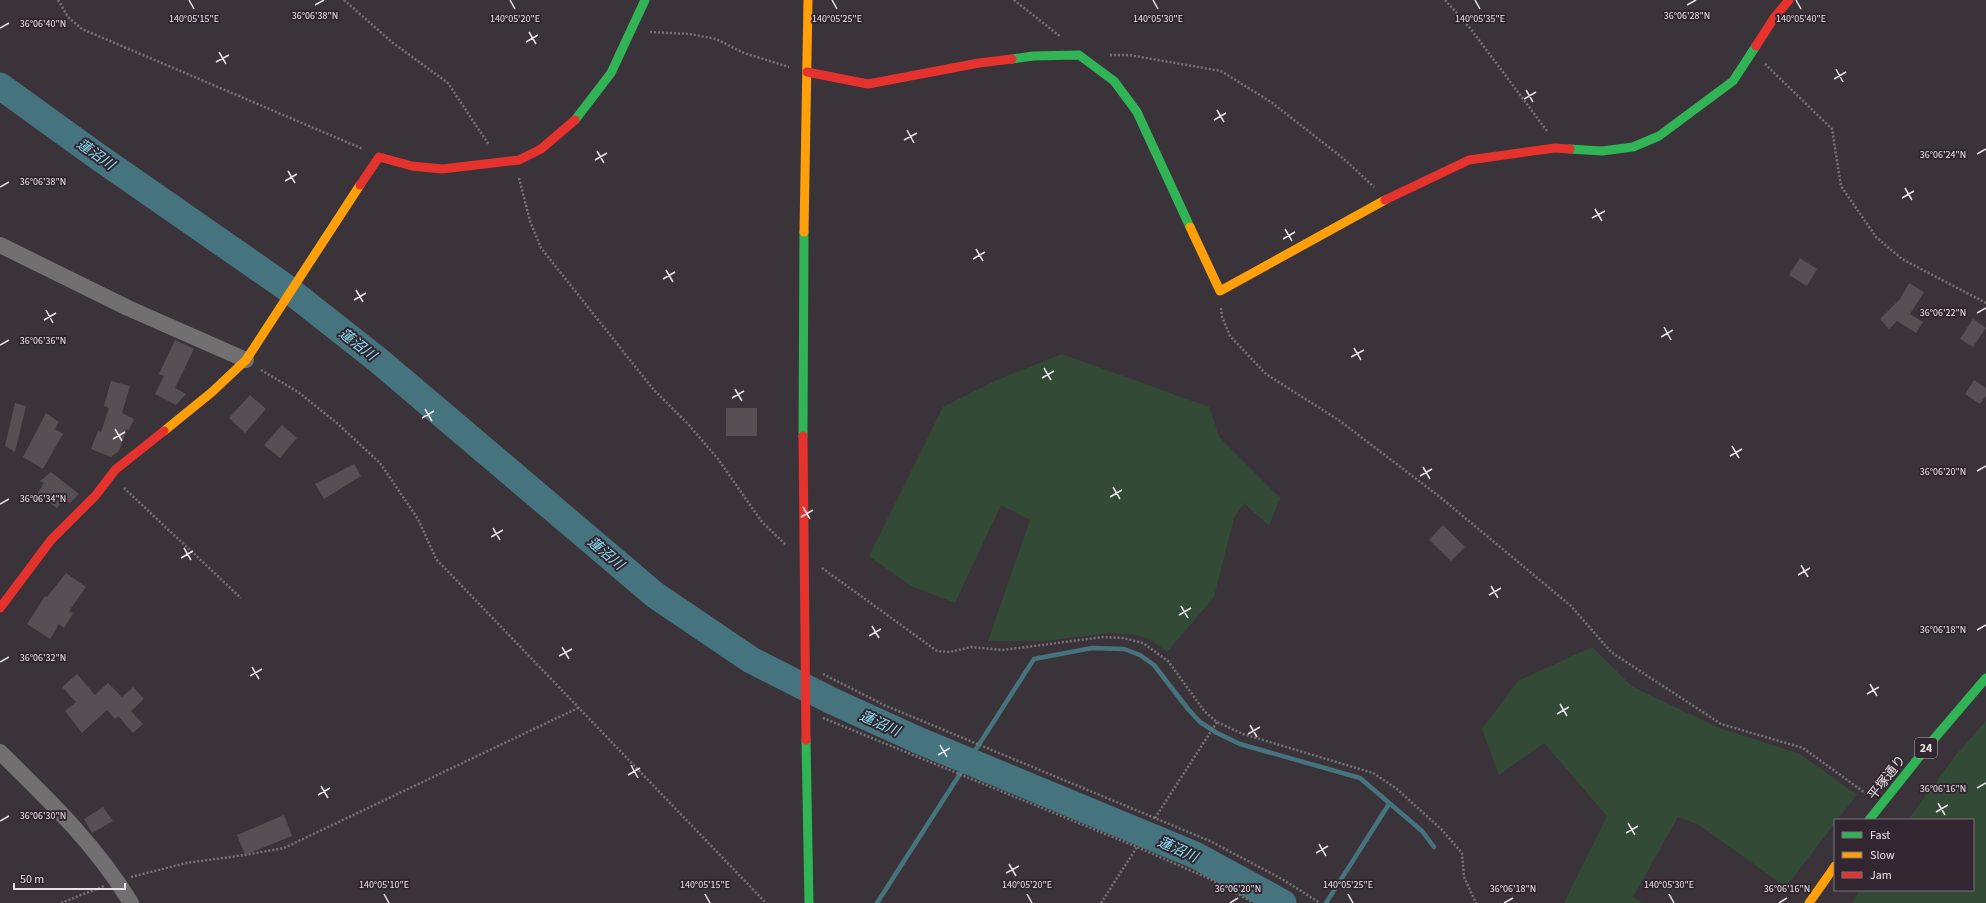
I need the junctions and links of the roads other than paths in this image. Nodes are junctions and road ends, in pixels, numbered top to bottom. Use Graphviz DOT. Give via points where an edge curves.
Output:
graph roads {
  1 [pos="645,0"];
  2 [pos="808,0"];
  3 [pos="1789,0"];
  4 [pos="807,72"];
  5 [pos="0,245"];
  6 [pos="246,360"];
  7 [pos="0,608"];
  8 [pos="1986,678"];
  9 [pos="0,752"];
  10 [pos="1871,819"];
  11 [pos="1834,867"];
  12 [pos="131,903"];
  13 [pos="808,903"];
  14 [pos="1809,903"];
  1 -- 6 [label="street" via="599,92 572,124 541,149 519,160 442,169 412,166 379,157"];
  2 -- 4 [label="street"];
  3 -- 4 [label="street" via="1774,18 1733,82 1659,136 1633,147 1602,151 1555,148 1469,160 1387,198 1220,291 1137,112 1114,81 1080,56 1032,56 979,63 868,84"];
  4 -- 13 [label="street" via="802,381 803,663"];
  5 -- 6 [label="street" via="128,308"];
  6 -- 7 [label="street" via="212,392 116,470 96,495 51,540"];
  8 -- 10 [label="street, 平塚通り / 24"];
  9 -- 12 [label="street" via="64,815 118,881"];
  11 -- 14 [label="street"];
}
